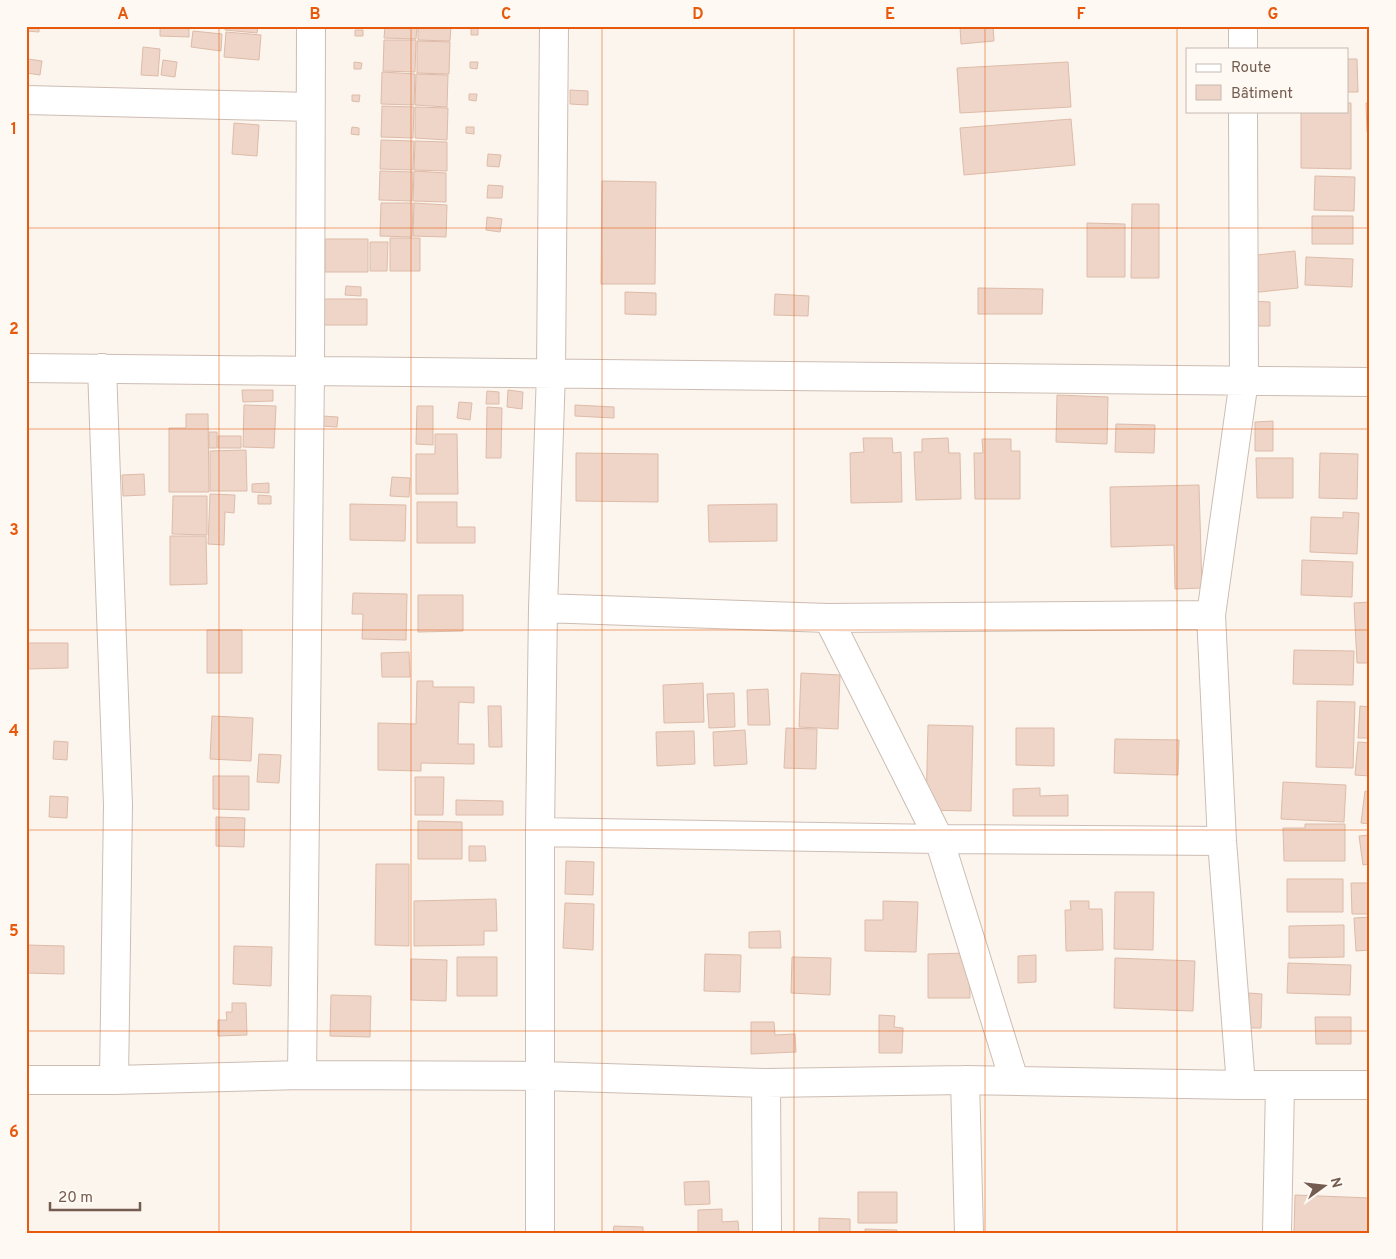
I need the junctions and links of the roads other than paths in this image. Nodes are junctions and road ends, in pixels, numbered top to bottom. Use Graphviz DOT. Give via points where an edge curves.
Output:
graph roads {
  1 [pos="311,26"];
  2 [pos="554,26"];
  3 [pos="1243,26"];
  4 [pos="1243,48"];
  5 [pos="26,100"];
  6 [pos="310,107"];
  7 [pos="1243,112"];
  8 [pos="26,368"];
  9 [pos="102,368"];
  10 [pos="310,370"];
  11 [pos="551,372"];
  12 [pos="1244,380"];
  13 [pos="1370,382"];
  14 [pos="543,608"];
  15 [pos="1211,615"];
  16 [pos="828,618"];
  17 [pos="540,832"];
  18 [pos="939,839"];
  19 [pos="1222,840"];
  20 [pos="302,1075"];
  21 [pos="542,1076"];
  22 [pos="26,1080"];
  23 [pos="114,1080"];
  24 [pos="965,1080"];
  25 [pos="1014,1080"];
  26 [pos="766,1084"];
  27 [pos="1241,1085"];
  28 [pos="1280,1085"];
  29 [pos="1370,1085"];
  30 [pos="540,1233"];
  31 [pos="767,1233"];
  32 [pos="969,1233"];
  33 [pos="1277,1233"];
  1 -- 6 [label="street"];
  2 -- 11 [label="street"];
  3 -- 4 [label="street"];
  5 -- 6 [label="street"];
  6 -- 10 [label="street"];
  7 -- 12 [label="street"];
  8 -- 9 [label="street"];
  9 -- 10 [label="street"];
  9 -- 23 [label="street" via="118,805"];
  10 -- 11 [label="street"];
  10 -- 20 [label="street"];
  11 -- 12 [label="street"];
  11 -- 14 [label="street"];
  12 -- 13 [label="street"];
  12 -- 15 [label="street"];
  14 -- 16 [label="street"];
  14 -- 17 [label="street"];
  15 -- 16 [label="street"];
  15 -- 19 [label="street"];
  16 -- 18 [label="street"];
  17 -- 18 [label="street"];
  17 -- 21 [label="street"];
  18 -- 19 [label="street"];
  18 -- 25 [label="street"];
  19 -- 27 [label="street"];
  20 -- 21 [label="street"];
  20 -- 23 [label="street"];
  21 -- 26 [label="street"];
  21 -- 30 [label="street"];
  22 -- 23 [label="street"];
  24 -- 25 [label="street"];
  24 -- 26 [label="street"];
  24 -- 32 [label="street"];
  25 -- 27 [label="street"];
  26 -- 31 [label="street"];
  27 -- 28 [label="street"];
  28 -- 29 [label="street"];
  28 -- 33 [label="street"];
}
